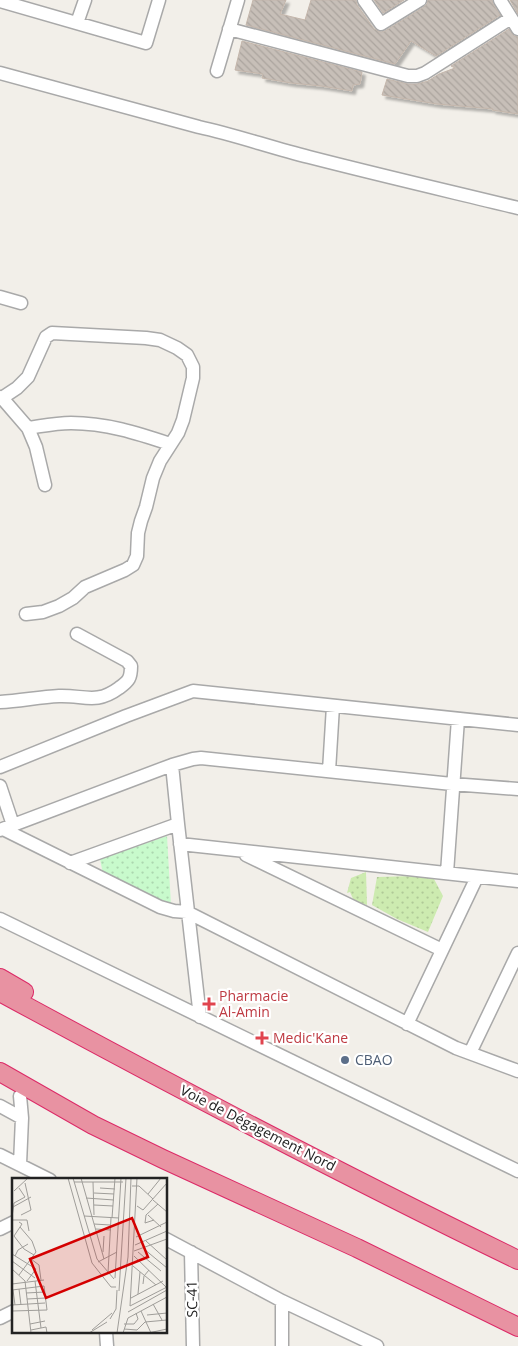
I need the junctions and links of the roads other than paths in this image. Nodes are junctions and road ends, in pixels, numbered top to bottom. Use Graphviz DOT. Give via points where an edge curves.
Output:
graph roads {
  1 [pos="85,0"];
  2 [pos="159,0"];
  3 [pos="238,0"];
  4 [pos="364,0"];
  5 [pos="420,0"];
  6 [pos="500,0"];
  7 [pos="5,1"];
  8 [pos="511,18"];
  9 [pos="77,23"];
  10 [pos="229,29"];
  11 [pos="518,29"];
  12 [pos="217,71"];
  13 [pos="0,73"];
  14 [pos="518,208"];
  15 [pos="0,297"];
  16 [pos="20,303"];
  17 [pos="1,398"];
  18 [pos="28,428"];
  19 [pos="170,444"];
  20 [pos="45,485"];
  21 [pos="26,614"];
  22 [pos="77,634"];
  23 [pos="0,702"];
  24 [pos="334,706"];
  25 [pos="458,719"];
  26 [pos="518,725"];
  27 [pos="172,765"];
  28 [pos="0,767"];
  29 [pos="329,771"];
  30 [pos="452,784"];
  31 [pos="0,786"];
  32 [pos="518,789"];
  33 [pos="178,824"];
  34 [pos="6,828"];
  35 [pos="180,844"];
  36 [pos="237,850"];
  37 [pos="70,863"];
  38 [pos="446,873"];
  39 [pos="477,876"];
  40 [pos="518,881"];
  41 [pos="187,912"];
  42 [pos="0,919"];
  43 [pos="442,950"];
  44 [pos="518,953"];
  45 [pos="0,978"];
  46 [pos="0,992"];
  47 [pos="200,1017"];
  48 [pos="407,1024"];
  49 [pos="470,1053"];
  50 [pos="518,1071"];
  51 [pos="0,1072"];
  52 [pos="0,1086"];
  53 [pos="20,1096"];
  54 [pos="210,1105"];
  55 [pos="0,1106"];
  56 [pos="22,1118"];
  57 [pos="0,1155"];
  58 [pos="163,1159"];
  59 [pos="20,1164"];
  60 [pos="518,1171"];
  61 [pos="46,1178"];
  62 [pos="12,1223"];
  63 [pos="0,1229"];
  64 [pos="168,1240"];
  65 [pos="191,1252"];
  66 [pos="518,1260"];
  67 [pos="282,1300"];
  68 [pos="12,1311"];
  69 [pos="0,1318"];
  70 [pos="518,1328"];
  71 [pos="193,1346"];
  72 [pos="282,1346"];
  73 [pos="377,1346"];
  1 -- 9 [label="street"];
  2 -- 9 [label="street" via="146,43"];
  3 -- 10 [label="street"];
  4 -- 5 [label="street" via="381,24"];
  6 -- 8 [label="street"];
  7 -- 9 [label="street"];
  8 -- 10 [label="street" via="417,76"];
  8 -- 11 [label="street"];
  10 -- 12 [label="street"];
  13 -- 14 [label="street" via="310,158"];
  15 -- 16 [label="street"];
  17 -- 18 [label="street"];
  17 -- 19 [label="street" via="18,388 28,377 46,337 52,332 160,340 187,356 193,367 184,420"];
  18 -- 19 [label="street" via="90,424 132,431"];
  18 -- 20 [label="street"];
  19 -- 21 [label="street" via="153,478 140,521 137,556 133,565 85,587 59,606"];
  22 -- 23 [label="street" via="127,661 131,666 128,682 105,697 59,696"];
  24 -- 25 [label="street"];
  24 -- 28 [label="street" via="193,691"];
  24 -- 29 [label="street"];
  25 -- 26 [label="street"];
  25 -- 30 [label="street"];
  27 -- 29 [label="street" via="206,758"];
  27 -- 33 [label="street"];
  27 -- 34 [label="street"];
  29 -- 30 [label="street"];
  30 -- 32 [label="street"];
  30 -- 38 [label="street"];
  31 -- 34 [label="street"];
  33 -- 35 [label="street"];
  33 -- 37 [label="street"];
  34 -- 37 [label="street"];
  35 -- 36 [label="street"];
  35 -- 41 [label="street"];
  36 -- 38 [label="street"];
  36 -- 43 [label="street"];
  37 -- 41 [label="street" via="160,907"];
  38 -- 39 [label="street"];
  39 -- 40 [label="street"];
  39 -- 43 [label="street"];
  41 -- 47 [label="street"];
  41 -- 48 [label="street"];
  42 -- 47 [label="street"];
  43 -- 48 [label="street"];
  44 -- 49 [label="street"];
  45 -- 54 [label="highway" via="166,1070"];
  46 -- 54 [label="highway, Voie de Dégagement Nord"];
  47 -- 60 [label="street"];
  48 -- 49 [label="street"];
  49 -- 50 [label="street"];
  51 -- 58 [label="highway" via="93,1125"];
  52 -- 53 [label="highway"];
  53 -- 56 [label="street"];
  53 -- 58 [label="highway" via="114,1143"];
  54 -- 66 [label="highway, Voie de Dégagement Nord"];
  55 -- 56 [label="street"];
  56 -- 59 [label="street"];
  57 -- 59 [label="street"];
  58 -- 70 [label="highway" via="357,1248"];
  59 -- 61 [label="street"];
  62 -- 63 [label="street"];
  64 -- 65 [label="street"];
  65 -- 67 [label="street"];
  65 -- 71 [label="street, SC-41"];
  67 -- 72 [label="street"];
  67 -- 73 [label="street"];
  68 -- 69 [label="street"];
}
